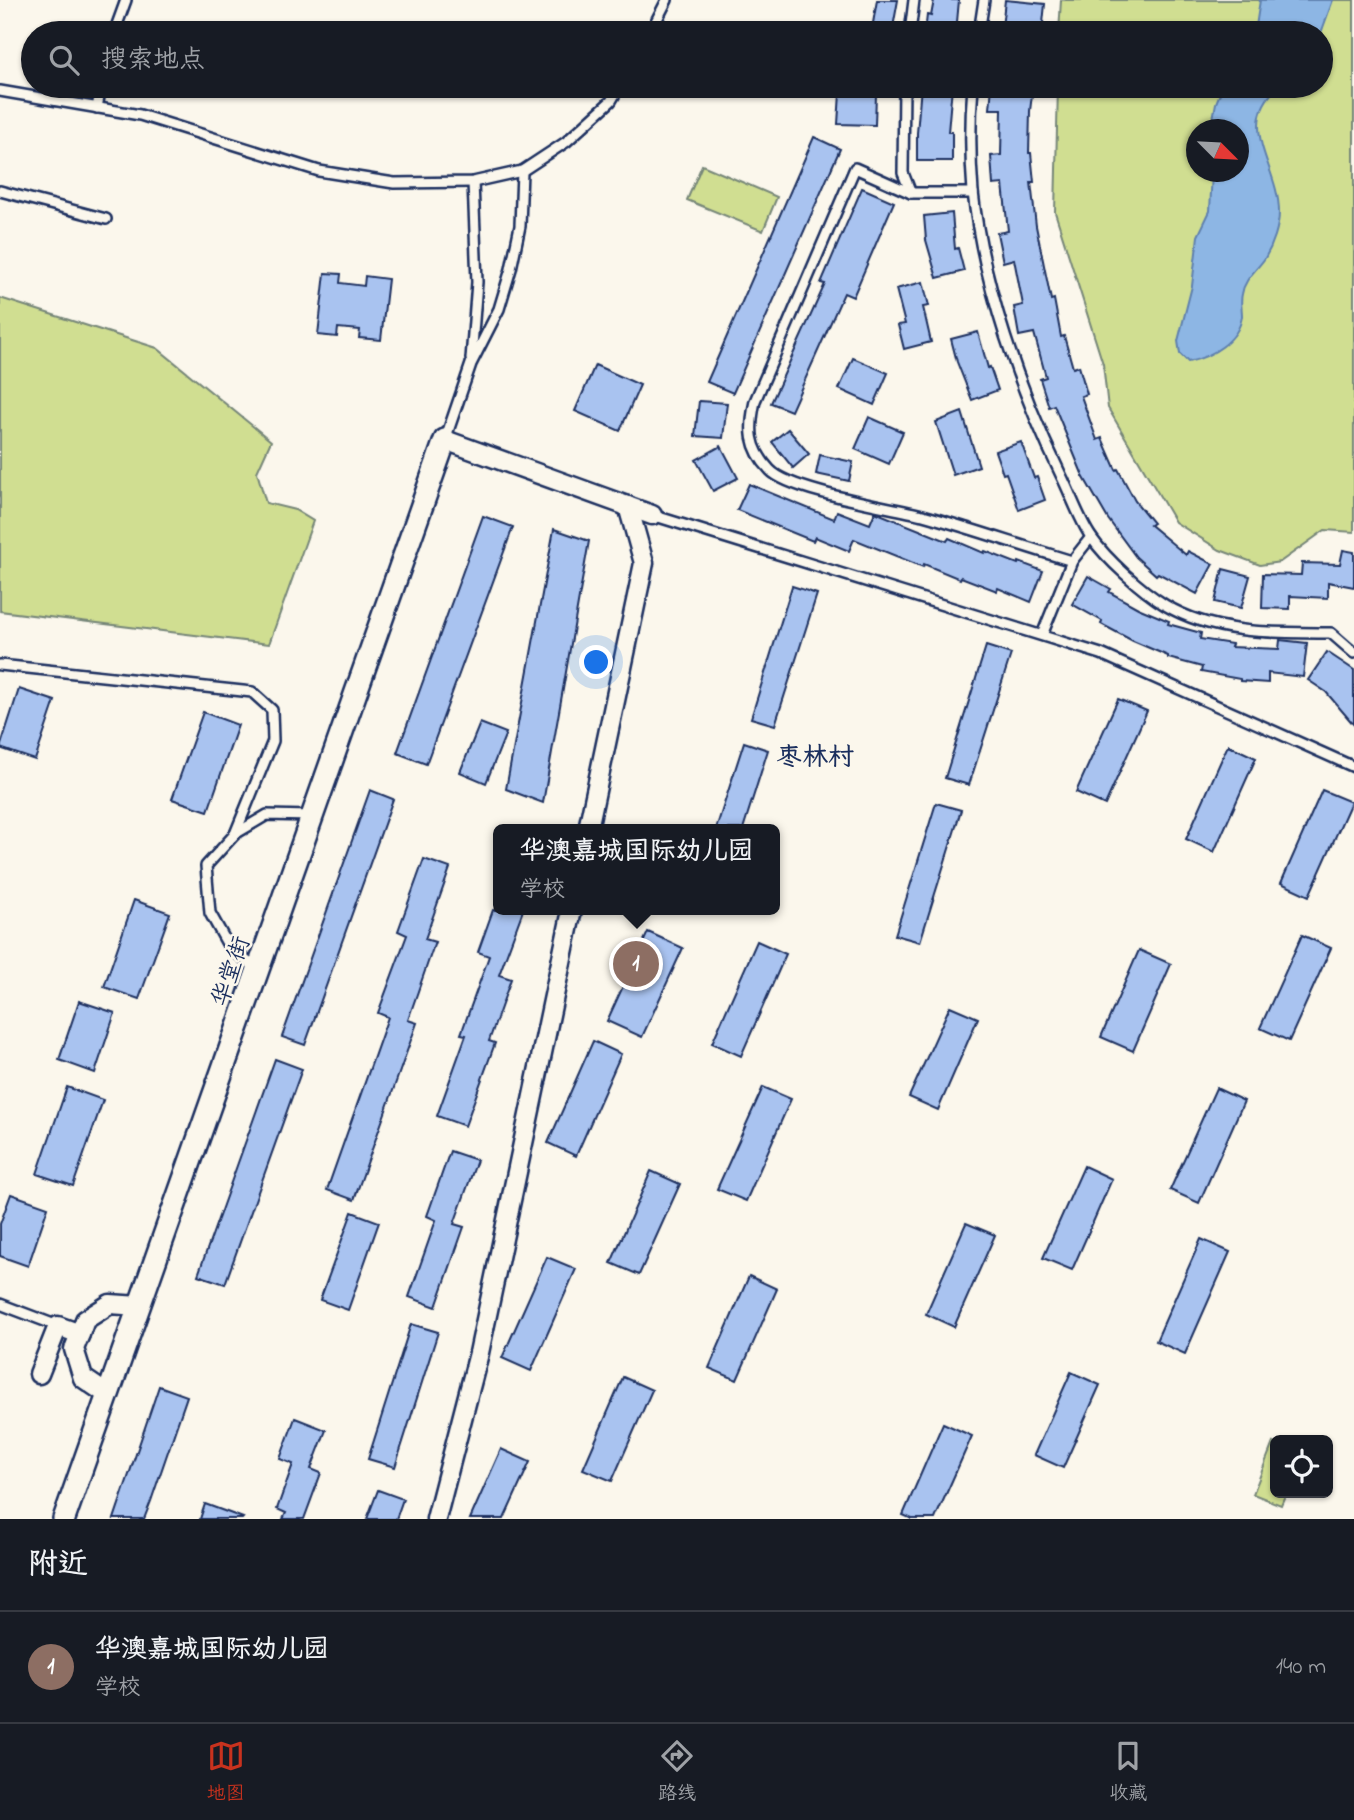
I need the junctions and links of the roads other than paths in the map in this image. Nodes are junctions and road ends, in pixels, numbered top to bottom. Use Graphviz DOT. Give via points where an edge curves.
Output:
graph roads {
  1 [pos="126,0"];
  2 [pos="667,0"];
  3 [pos="914,0"];
  4 [pos="984,0"];
  5 [pos="118,21"];
  6 [pos="656,21"];
  7 [pos="911,21"];
  8 [pos="981,21"];
  9 [pos="0,91"];
  10 [pos="21,95"];
  11 [pos="40,98"];
  12 [pos="99,98"];
  13 [pos="612,98"];
  14 [pos="904,98"];
  15 [pos="971,98"];
  16 [pos="97,108"];
  17 [pos="522,171"];
  18 [pos="473,182"];
  19 [pos="0,191"];
  20 [pos="911,193"];
  21 [pos="973,193"];
  22 [pos="106,219"];
  23 [pos="471,364"];
  24 [pos="445,440"];
  25 [pos="628,506"];
  26 [pos="652,515"];
  27 [pos="1091,537"];
  28 [pos="1072,561"];
  29 [pos="1042,635"];
  30 [pos="1354,653"];
  31 [pos="0,665"];
  32 [pos="1354,767"];
  33 [pos="312,816"];
  34 [pos="589,824"];
  35 [pos="235,834"];
  36 [pos="571,915"];
  37 [pos="258,970"];
  38 [pos="0,1304"];
  39 [pos="139,1306"];
  40 [pos="58,1325"];
  41 [pos="79,1334"];
  42 [pos="39,1374"];
  43 [pos="108,1395"];
  44 [pos="64,1519"];
  45 [pos="436,1519"];
  1 -- 5 [label="lane"];
  2 -- 6 [label="lane"];
  3 -- 7 [label="lane"];
  4 -- 8 [label="lane"];
  9 -- 10 [label="lane"];
  11 -- 16 [label="lane"];
  12 -- 16 [label="lane"];
  13 -- 17 [label="lane" via="566,142"];
  14 -- 20 [label="lane" via="903,173"];
  15 -- 21 [label="lane"];
  16 -- 18 [label="lane" via="140,116 318,171 394,183"];
  17 -- 18 [label="lane"];
  17 -- 23 [label="lane" via="520,226 511,269 499,309"];
  18 -- 23 [label="lane" via="477,282"];
  19 -- 22 [label="lane"];
  20 -- 21 [label="lane"];
  20 -- 28 [label="lane" via="855,168 755,401 750,426 756,453 771,472 792,485 925,516"];
  21 -- 27 [label="lane" via="988,272 1019,378"];
  23 -- 24 [label="lane"];
  24 -- 25 [label="street"];
  24 -- 33 [label="street, 华堂街"];
  25 -- 26 [label="street"];
  25 -- 34 [label="street" via="643,563"];
  26 -- 29 [label="lane"];
  27 -- 28 [label="lane"];
  27 -- 30 [label="lane" via="1128,577 1166,606 1211,624 1259,633 1331,633"];
  28 -- 29 [label="lane"];
  29 -- 32 [label="lane" via="1101,654"];
  31 -- 35 [label="lane" via="252,692 272,710 273,741"];
  33 -- 35 [label="lane" via="267,815"];
  33 -- 37 [label="street, 华堂街"];
  35 -- 37 [label="lane" via="206,866 210,914 229,947"];
  36 -- 45 [label="street" via="480,1353"];
  37 -- 39 [label="street, 华堂街"];
  38 -- 40 [label="lane"];
  39 -- 41 [label="street" via="110,1304 85,1320"];
  39 -- 43 [label="street, 华堂街"];
  40 -- 41 [label="street"];
  40 -- 42 [label="street"];
  41 -- 43 [label="street" via="74,1349 83,1377"];
  43 -- 44 [label="street, 华堂街"];
}
